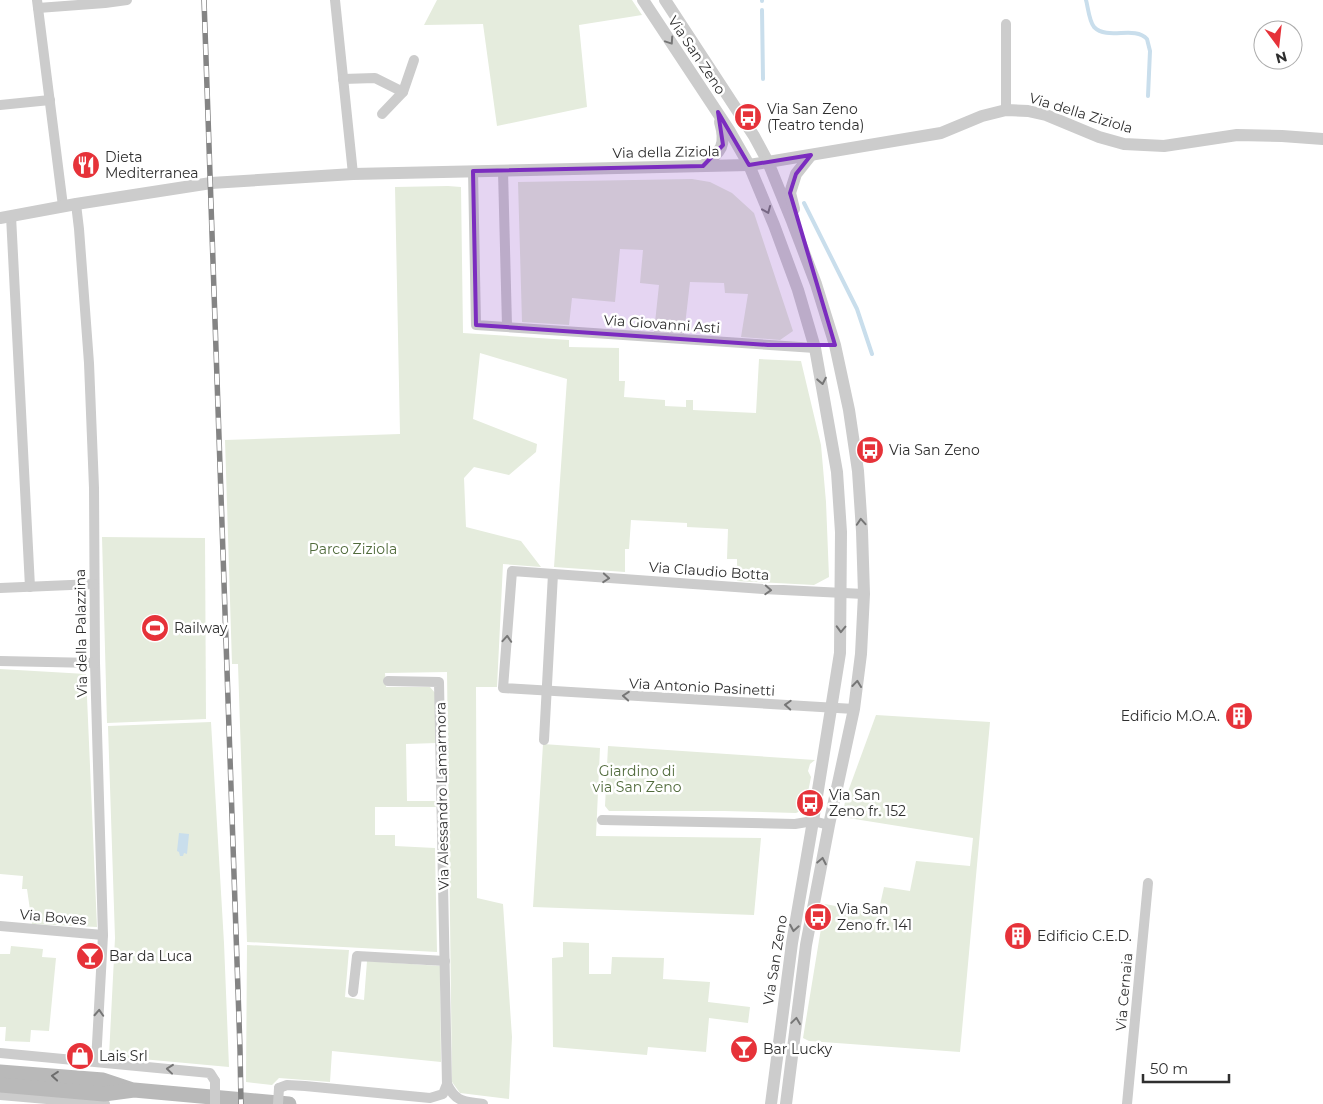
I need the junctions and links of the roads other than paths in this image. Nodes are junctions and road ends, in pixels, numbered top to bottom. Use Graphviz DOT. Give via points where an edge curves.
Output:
graph roads {
  1 [pos="127,0"];
  2 [pos="335,0"];
  3 [pos="643,0"];
  4 [pos="666,0"];
  5 [pos="38,4"];
  6 [pos="1006,24"];
  7 [pos="414,60"];
  8 [pos="343,79"];
  9 [pos="403,92"];
  10 [pos="50,100"];
  11 [pos="0,105"];
  12 [pos="1006,110"];
  13 [pos="718,112"];
  14 [pos="382,114"];
  15 [pos="1323,139"];
  16 [pos="811,155"];
  17 [pos="768,162"];
  18 [pos="749,164"];
  19 [pos="703,166"];
  20 [pos="473,171"];
  21 [pos="503,171"];
  22 [pos="353,174"];
  23 [pos="69,205"];
  24 [pos="6,217"];
  25 [pos="806,259"];
  26 [pos="506,326"];
  27 [pos="835,345"];
  28 [pos="815,348"];
  29 [pos="553,574"];
  30 [pos="94,584"];
  31 [pos="30,587"];
  32 [pos="0,588"];
  33 [pos="842,594"];
  34 [pos="864,594"];
  35 [pos="0,662"];
  36 [pos="94,663"];
  37 [pos="388,682"];
  38 [pos="503,688"];
  39 [pos="547,691"];
  40 [pos="832,708"];
  41 [pos="854,709"];
  42 [pos="544,740"];
  43 [pos="602,820"];
  44 [pos="813,822"];
  45 [pos="829,825"];
  46 [pos="1148,883"];
  47 [pos="0,926"];
  48 [pos="103,935"];
  49 [pos="445,961"];
  50 [pos="353,992"];
  51 [pos="0,1054"];
  52 [pos="96,1062"];
  53 [pos="0,1072"];
  54 [pos="447,1084"];
  55 [pos="0,1085"];
  56 [pos="134,1090"];
  57 [pos="0,1095"];
  58 [pos="91,1103"];
  59 [pos="105,1104"];
  60 [pos="215,1104"];
  61 [pos="278,1104"];
  62 [pos="289,1104"];
  63 [pos="483,1104"];
  64 [pos="772,1104"];
  65 [pos="786,1104"];
  66 [pos="1127,1104"];
  1 -- 5 [label="street, Via della Palazzina"];
  2 -- 8 [label="street"];
  3 -- 13 [label="street, Via San Zeno, one-way"];
  4 -- 17 [label="street, Via San Zeno"];
  5 -- 10 [label="street, Via della Palazzina"];
  6 -- 12 [label="street"];
  7 -- 9 [label="street"];
  8 -- 9 [label="street" via="375,78"];
  8 -- 22 [label="street"];
  9 -- 14 [label="street"];
  10 -- 11 [label="street"];
  10 -- 23 [label="street, Via della Palazzina"];
  12 -- 15 [label="street, Via della Ziziola" via="1046,115 1124,144 1164,146 1236,135"];
  12 -- 16 [label="street, Via della Ziziola" via="941,132"];
  13 -- 18 [label="street, Via San Zeno"];
  13 -- 19 [label="street" via="723,145 717,155"];
  16 -- 17 [label="street, Via della Ziziola"];
  16 -- 25 [label="street" via="796,174 790,193 806,240"];
  17 -- 18 [label="street, Via della Ziziola"];
  17 -- 25 [label="street, Via San Zeno"];
  18 -- 19 [label="street, Via della Ziziola"];
  18 -- 28 [label="street, Via San Zeno, one-way" via="798,290"];
  19 -- 21 [label="street, Via della Ziziola"];
  20 -- 21 [label="street, Via della Ziziola"];
  20 -- 22 [label="street, Via della Ziziola"];
  20 -- 26 [label="street, Via Giovanni Asti" via="476,325"];
  21 -- 26 [label="street"];
  22 -- 23 [label="street, Via della Ziziola" via="210,183"];
  23 -- 24 [label="street, Via della Ziziola"];
  23 -- 30 [label="street, Via della Palazzina" via="80,229 89,363"];
  24 -- 31 [label="street"];
  25 -- 27 [label="street, Via San Zeno"];
  26 -- 28 [label="street, Via Giovanni Asti"];
  27 -- 28 [label="street"];
  34 -- 27 [label="street, Via San Zeno, one-way" via="858,471"];
  28 -- 33 [label="street, Via San Zeno, one-way" via="837,472 842,532"];
  29 -- 33 [label="street, Via Claudio Botta, one-way"];
  38 -- 29 [label="street, Via Claudio Botta, one-way" via="512,571"];
  29 -- 39 [label="street"];
  30 -- 31 [label="street"];
  30 -- 36 [label="street, Via della Palazzina"];
  31 -- 32 [label="street"];
  33 -- 34 [label="street, Via Claudio Botta"];
  33 -- 40 [label="street, Via San Zeno, one-way" via="840,652"];
  41 -- 34 [label="street, Via San Zeno, one-way"];
  35 -- 36 [label="street"];
  36 -- 48 [label="street, Via della Palazzina"];
  37 -- 49 [label="street, Via Alessandro Lamarmora" via="439,682"];
  38 -- 39 [label="street, Via Antonio Pasinetti"];
  40 -- 39 [label="street, Via Antonio Pasinetti, one-way"];
  39 -- 42 [label="street"];
  40 -- 41 [label="street, Via Antonio Pasinetti"];
  40 -- 44 [label="street, Via San Zeno"];
  41 -- 45 [label="street, Via San Zeno"];
  43 -- 44 [label="street"];
  44 -- 45 [label="street"];
  44 -- 64 [label="street, Via San Zeno, one-way" via="792,943"];
  65 -- 45 [label="street, Via San Zeno, one-way" via="806,945"];
  46 -- 66 [label="street, Via Cernaia"];
  47 -- 48 [label="street, Via Boves"];
  52 -- 48 [label="street, Via della Palazzina, one-way"];
  49 -- 50 [label="street" via="357,956"];
  49 -- 54 [label="street, Via Alessandro Lamarmora"];
  51 -- 52 [label="street"];
  60 -- 52 [label="street, one-way, bridge" via="215,1080 210,1073"];
  56 -- 53 [label="main road, one-way" via="103,1080"];
  54 -- 61 [label="street, bridge" via="443,1094 430,1098 287,1085 279,1088"];
  54 -- 63 [label="street" via="460,1101"];
  55 -- 56 [label="main road" via="104,1094"];
  56 -- 62 [label="main road"];
  57 -- 58 [label="street"];
  58 -- 59 [label="street"];
}
